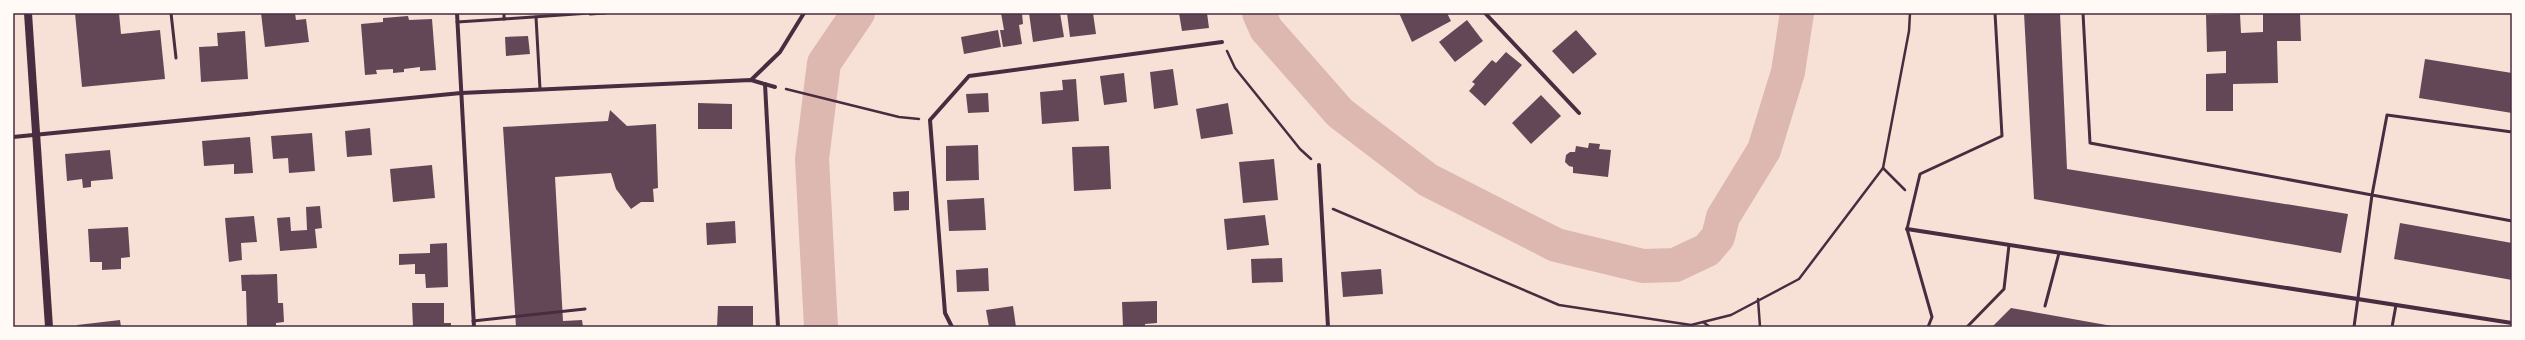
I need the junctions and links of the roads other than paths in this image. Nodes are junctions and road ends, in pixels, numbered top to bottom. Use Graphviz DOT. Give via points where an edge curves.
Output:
graph roads {
  1 [pos="28,13"];
  2 [pos="172,13"];
  3 [pos="457,13"];
  4 [pos="504,13"];
  5 [pos="605,13"];
  6 [pos="804,13"];
  7 [pos="1485,13"];
  8 [pos="1995,13"];
  9 [pos="2083,13"];
  10 [pos="590,14"];
  11 [pos="536,17"];
  12 [pos="504,19"];
  13 [pos="458,22"];
  14 [pos="1222,42"];
  15 [pos="176,58"];
  16 [pos="751,80"];
  17 [pos="765,84"];
  18 [pos="776,86"];
  19 [pos="540,89"];
  20 [pos="461,93"];
  21 [pos="1579,113"];
  22 [pos="2512,132"];
  23 [pos="38,136"];
  24 [pos="13,137"];
  25 [pos="1319,165"];
  26 [pos="2372,195"];
  27 [pos="2512,221"];
  28 [pos="1907,229"];
  29 [pos="2009,245"];
  30 [pos="2059,253"];
  31 [pos="2359,299"];
  32 [pos="2396,305"];
  33 [pos="2045,306"];
  34 [pos="585,309"];
  35 [pos="473,321"];
  36 [pos="2512,323"];
  37 [pos="49,327"];
  38 [pos="474,327"];
  39 [pos="778,327"];
  40 [pos="952,327"];
  41 [pos="1328,327"];
  42 [pos="1928,327"];
  43 [pos="1967,327"];
  44 [pos="2354,327"];
  45 [pos="2392,327"];
  1 -- 23 [label="main road"];
  2 -- 15 [label="lane"];
  3 -- 13 [label="street"];
  4 -- 12 [label="lane"];
  5 -- 10 [label="lane"];
  6 -- 16 [label="street" via="780,52"];
  7 -- 21 [label="street"];
  8 -- 28 [label="lane" via="2002,136 1920,174"];
  9 -- 26 [label="lane" via="2090,143"];
  10 -- 11 [label="lane"];
  11 -- 12 [label="lane"];
  11 -- 19 [label="lane"];
  12 -- 13 [label="lane"];
  13 -- 20 [label="street"];
  14 -- 40 [label="street" via="969,76 930,120 945,313"];
  16 -- 17 [label="street"];
  16 -- 19 [label="street"];
  17 -- 18 [label="street"];
  17 -- 39 [label="street"];
  19 -- 20 [label="street"];
  20 -- 23 [label="street"];
  20 -- 35 [label="street"];
  22 -- 26 [label="lane" via="2388,115"];
  23 -- 24 [label="street"];
  23 -- 37 [label="main road"];
  25 -- 41 [label="street"];
  26 -- 27 [label="lane"];
  26 -- 31 [label="lane"];
  28 -- 29 [label="street"];
  28 -- 42 [label="lane" via="1932,317"];
  29 -- 30 [label="street"];
  29 -- 43 [label="lane" via="2004,289"];
  30 -- 31 [label="street"];
  30 -- 33 [label="lane"];
  31 -- 32 [label="street"];
  31 -- 44 [label="lane"];
  32 -- 36 [label="street"];
  32 -- 45 [label="lane"];
  34 -- 35 [label="lane"];
  35 -- 38 [label="street"];
}
